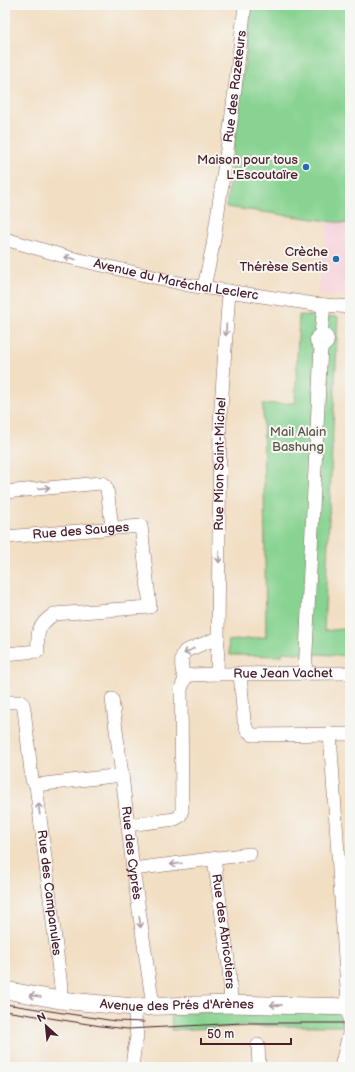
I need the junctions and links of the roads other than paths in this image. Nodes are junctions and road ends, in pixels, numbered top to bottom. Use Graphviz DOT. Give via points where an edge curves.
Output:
graph roads {
  1 [pos="245,5"];
  2 [pos="5,239"];
  3 [pos="204,287"];
  4 [pos="229,291"];
  5 [pos="324,305"];
  6 [pos="350,307"];
  7 [pos="5,492"];
  8 [pos="112,527"];
  9 [pos="5,537"];
  10 [pos="218,638"];
  11 [pos="5,654"];
  12 [pos="306,672"];
  13 [pos="350,672"];
  14 [pos="240,673"];
  15 [pos="217,674"];
  16 [pos="186,678"];
  17 [pos="112,700"];
  18 [pos="5,702"];
  19 [pos="330,734"];
  20 [pos="350,734"];
  21 [pos="122,775"];
  22 [pos="36,785"];
  23 [pos="128,825"];
  24 [pos="250,854"];
  25 [pos="214,859"];
  26 [pos="133,869"];
  27 [pos="346,921"];
  28 [pos="5,990"];
  29 [pos="60,1000"];
  30 [pos="231,1004"];
  31 [pos="153,1006"];
  32 [pos="134,1007"];
  33 [pos="349,1007"];
  34 [pos="258,1045"];
  35 [pos="132,1067"];
  36 [pos="259,1067"];
  37 [pos="341,1067"];
  1 -- 3 [label="street, Rue des Razeteurs" via="231,122 213,245"];
  3 -- 2 [label="street, Avenue du Maréchal Leclerc, one-way" via="82,261"];
  3 -- 4 [label="street, Avenue du Maréchal Leclerc"];
  4 -- 5 [label="street, Avenue du Maréchal Leclerc"];
  4 -- 10 [label="street, Rue Mion Saint-Michel, one-way" via="220,422"];
  5 -- 6 [label="street, Avenue du Maréchal Leclerc"];
  5 -- 12 [label="street"];
  7 -- 8 [label="street, one-way" via="102,483 107,489"];
  8 -- 9 [label="street, Rue des Sauges"];
  8 -- 11 [label="street, Rue des Sauges" via="141,526 150,607 54,614 44,621 37,634 38,651"];
  10 -- 15 [label="street, Rue Mion Saint-Michel"];
  10 -- 16 [label="street, one-way" via="185,651 182,655 182,673"];
  12 -- 13 [label="street, Rue Jean Vachet"];
  12 -- 14 [label="street, Rue Jean Vachet"];
  14 -- 15 [label="street, Rue Jean Vachet"];
  14 -- 19 [label="street" via="244,722 247,730 253,734"];
  15 -- 16 [label="street" via="191,675"];
  16 -- 23 [label="street" via="181,690 180,816 175,819"];
  17 -- 21 [label="street, Rue des Cyprès"];
  18 -- 22 [label="street, Rue des Campanules" via="20,702 30,709 32,780"];
  19 -- 20 [label="street"];
  19 -- 27 [label="street"];
  21 -- 22 [label="street"];
  21 -- 23 [label="street, Rue des Cyprès"];
  29 -- 22 [label="street, Rue des Campanules, one-way" via="61,987"];
  23 -- 26 [label="street, Rue des Cyprès"];
  24 -- 25 [label="street"];
  25 -- 26 [label="street, one-way"];
  25 -- 30 [label="street, Rue des Abricotiers" via="230,967"];
  26 -- 31 [label="street, Rue des Cyprès, one-way"];
  27 -- 33 [label="street"];
  29 -- 28 [label="main road, Avenue des Prés d'Arènes, one-way"];
  29 -- 32 [label="main road, Avenue des Prés d'Arènes"];
  30 -- 31 [label="main road, Avenue des Prés d'Arènes"];
  33 -- 30 [label="main road, Avenue des Prés d'Arènes, one-way"];
  31 -- 32 [label="main road, Avenue des Prés d'Arènes"];
  32 -- 35 [label="street" via="136,1037"];
  33 -- 37 [label="street" via="348,1034"];
  34 -- 36 [label="street"];
}
